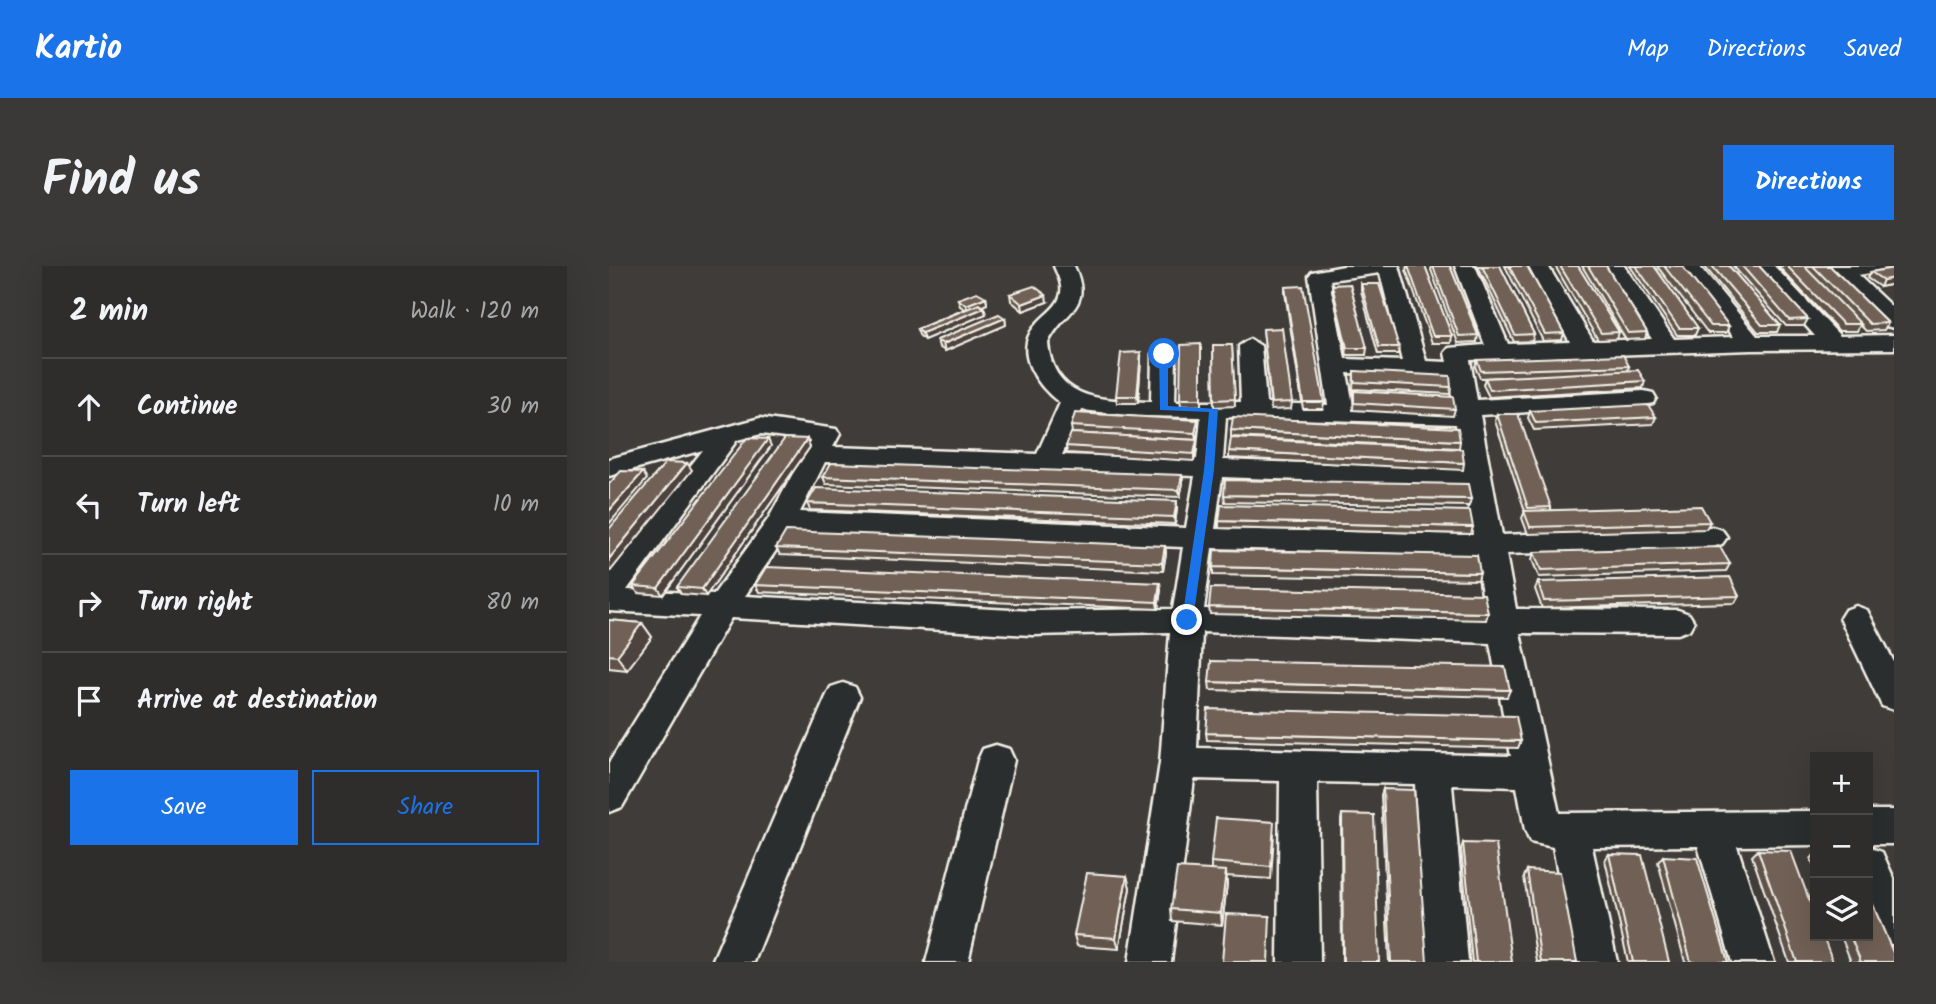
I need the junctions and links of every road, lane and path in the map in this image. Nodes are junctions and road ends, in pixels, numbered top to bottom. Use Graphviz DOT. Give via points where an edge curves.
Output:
graph roads {
  1 [pos="1064,266"];
  2 [pos="1386,266"];
  3 [pos="1465,266"];
  4 [pos="1538,266"];
  5 [pos="1614,266"];
  6 [pos="1688,266"];
  7 [pos="1763,266"];
  8 [pos="1883,266"];
  9 [pos="1840,269"];
  10 [pos="1894,321"];
  11 [pos="1894,342"];
  12 [pos="1751,343"];
  13 [pos="1834,343"];
  14 [pos="1249,346"];
  15 [pos="1668,346"];
  16 [pos="1586,350"];
  17 [pos="1499,351"];
  18 [pos="1164,354"];
  19 [pos="1333,366"];
  20 [pos="1416,368"];
  21 [pos="1461,369"];
  22 [pos="1644,398"];
  23 [pos="1074,401"];
  24 [pos="1163,408"];
  25 [pos="1213,409"];
  26 [pos="1254,410"];
  27 [pos="1342,413"];
  28 [pos="1469,413"];
  29 [pos="728,435"];
  30 [pos="815,454"];
  31 [pos="1045,464"];
  32 [pos="609,468"];
  33 [pos="1209,470"];
  34 [pos="1477,478"];
  35 [pos="781,521"];
  36 [pos="1712,537"];
  37 [pos="1200,538"];
  38 [pos="1488,545"];
  39 [pos="609,592"];
  40 [pos="609,600"];
  41 [pos="723,605"];
  42 [pos="1856,618"];
  43 [pos="1678,622"];
  44 [pos="1187,629"];
  45 [pos="1506,635"];
  46 [pos="1894,696"];
  47 [pos="843,697"];
  48 [pos="996,760"];
  49 [pos="1178,763"];
  50 [pos="1298,766"];
  51 [pos="1432,769"];
  52 [pos="1533,772"];
  53 [pos="609,796"];
  54 [pos="1873,827"];
  55 [pos="1894,827"];
  56 [pos="1810,828"];
  57 [pos="1712,829"];
  58 [pos="1569,830"];
  59 [pos="1873,877"];
  60 [pos="1894,925"];
  61 [pos="733,962"];
  62 [pos="947,962"];
  63 [pos="1150,962"];
  64 [pos="1299,962"];
  65 [pos="1447,962"];
  66 [pos="1597,962"];
  67 [pos="1753,962"];
  1 -- 23 [label="street" via="1072,295 1068,307 1040,332 1034,354 1049,379"];
  2 -- 19 [label="street" via="1319,276"];
  2 -- 20 [label="street"];
  3 -- 17 [label="street"];
  4 -- 16 [label="street"];
  5 -- 15 [label="street"];
  6 -- 12 [label="street"];
  7 -- 13 [label="street"];
  8 -- 9 [label="street"];
  9 -- 10 [label="street"];
  11 -- 13 [label="street"];
  12 -- 13 [label="street"];
  12 -- 15 [label="street"];
  14 -- 26 [label="street"];
  15 -- 16 [label="street"];
  16 -- 17 [label="street"];
  17 -- 21 [label="street" via="1457,353"];
  18 -- 24 [label="street"];
  19 -- 20 [label="street"];
  19 -- 27 [label="street"];
  20 -- 21 [label="street"];
  21 -- 28 [label="street"];
  22 -- 28 [label="street"];
  23 -- 24 [label="street"];
  23 -- 31 [label="street"];
  24 -- 25 [label="street"];
  25 -- 26 [label="street"];
  25 -- 33 [label="street"];
  26 -- 27 [label="street"];
  27 -- 28 [label="street"];
  28 -- 34 [label="street"];
  29 -- 30 [label="street" via="760,426 827,434"];
  29 -- 32 [label="street"];
  29 -- 39 [label="street"];
  30 -- 31 [label="street"];
  30 -- 35 [label="street"];
  31 -- 33 [label="street"];
  33 -- 34 [label="street"];
  33 -- 37 [label="street"];
  34 -- 38 [label="street"];
  35 -- 37 [label="street"];
  35 -- 41 [label="street"];
  36 -- 38 [label="street"];
  37 -- 38 [label="street"];
  37 -- 44 [label="street"];
  38 -- 45 [label="street"];
  40 -- 41 [label="street"];
  41 -- 44 [label="street"];
  41 -- 53 [label="street"];
  42 -- 46 [label="street"];
  43 -- 45 [label="street"];
  44 -- 45 [label="street"];
  44 -- 49 [label="street"];
  45 -- 52 [label="street"];
  47 -- 61 [label="street"];
  48 -- 62 [label="street"];
  49 -- 50 [label="street"];
  49 -- 63 [label="street"];
  50 -- 51 [label="street"];
  50 -- 64 [label="street"];
  51 -- 52 [label="street"];
  51 -- 65 [label="street"];
  52 -- 58 [label="street" via="1544,830"];
  54 -- 55 [label="street"];
  56 -- 57 [label="street"];
  57 -- 58 [label="street"];
  57 -- 67 [label="street"];
  58 -- 66 [label="street"];
  59 -- 60 [label="street"];
}
